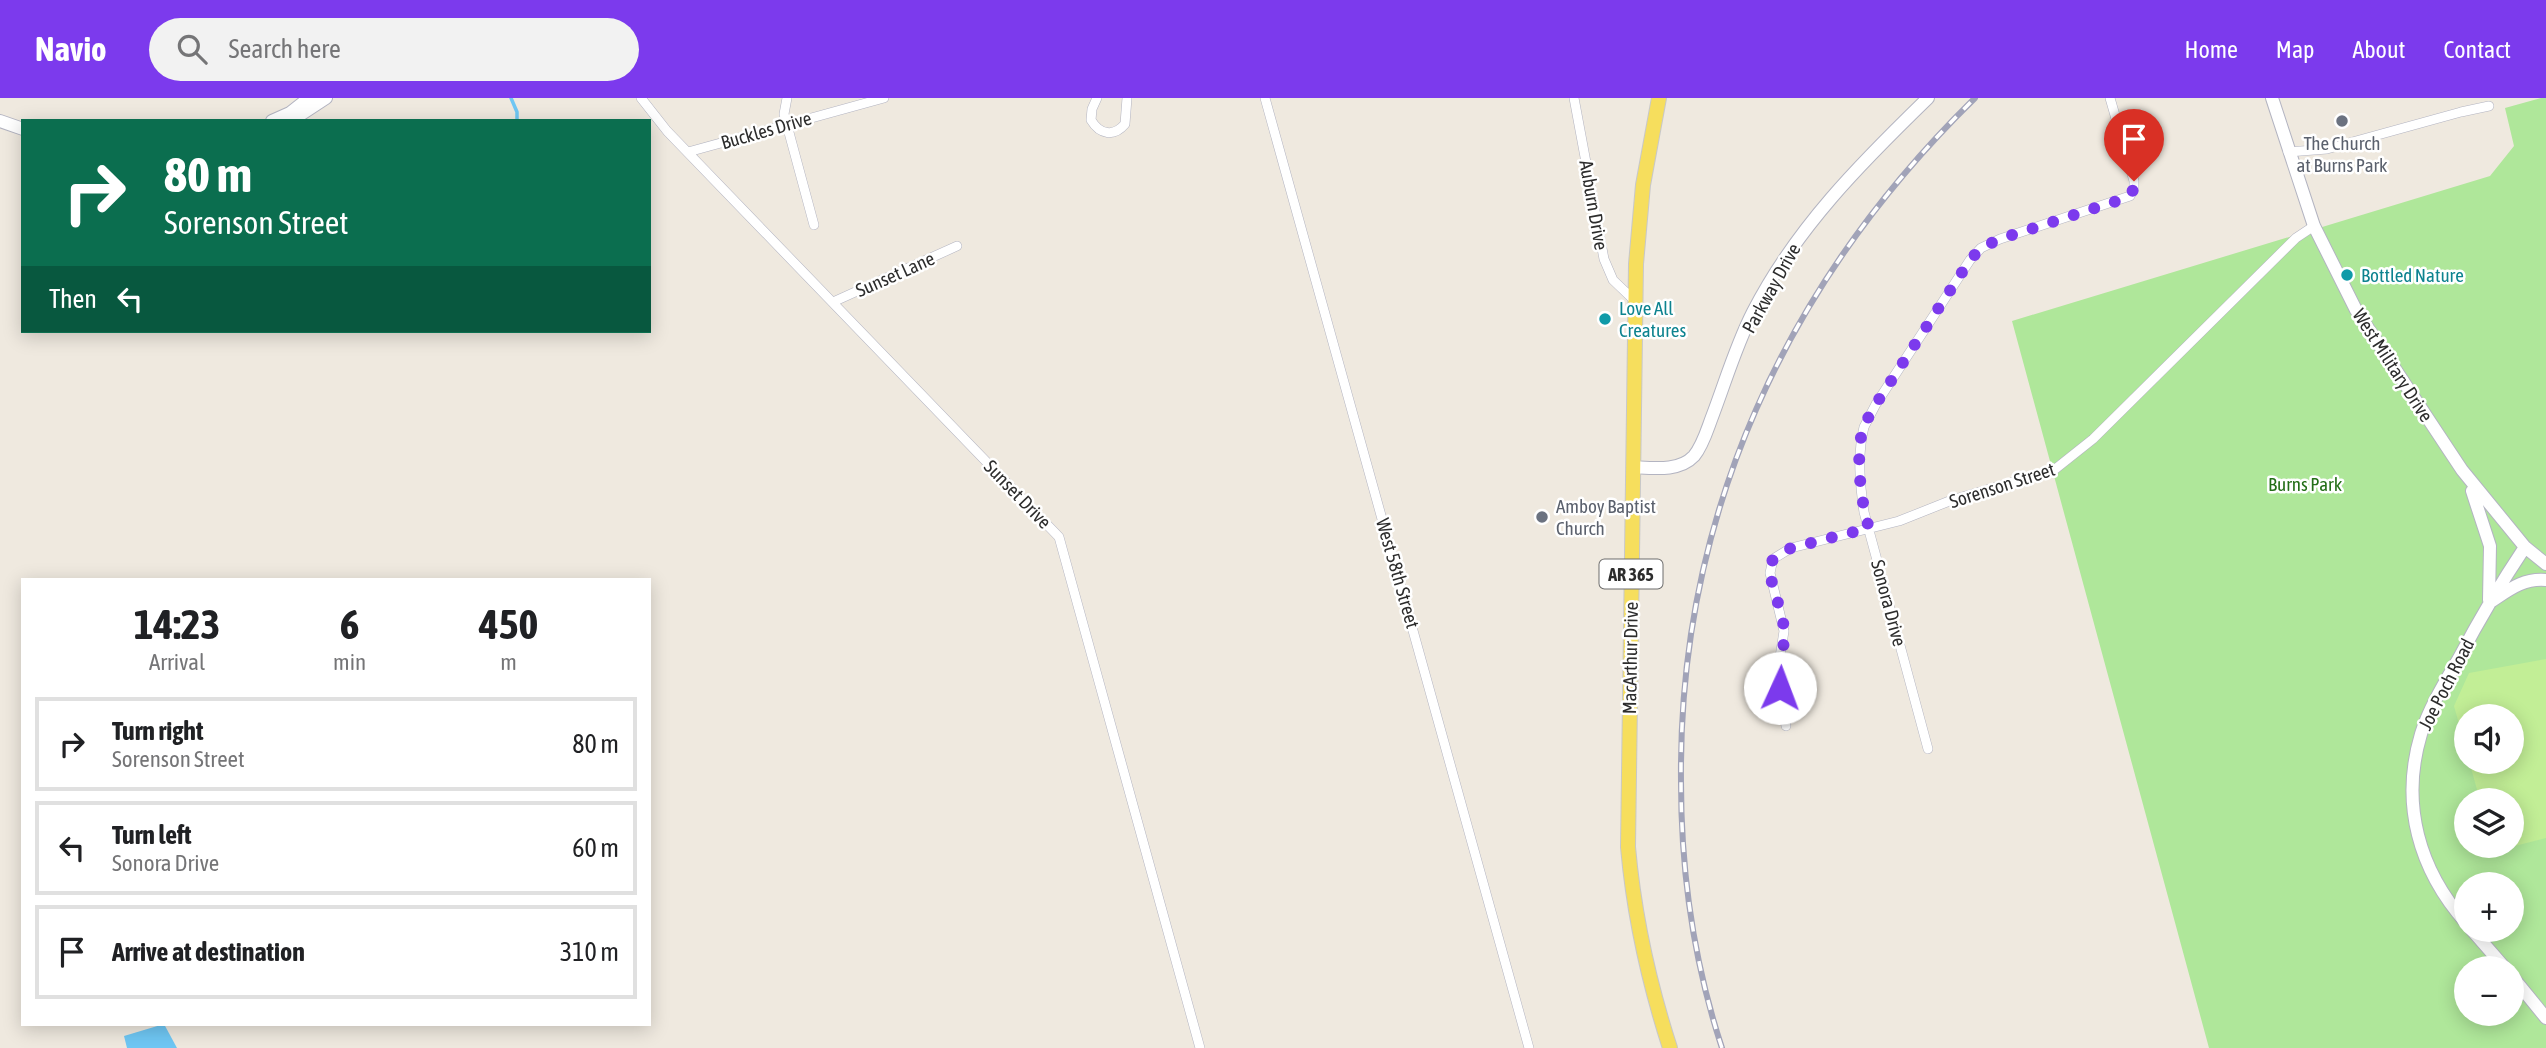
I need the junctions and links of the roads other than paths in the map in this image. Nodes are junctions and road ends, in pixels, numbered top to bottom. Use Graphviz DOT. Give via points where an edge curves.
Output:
graph roads {
  1 [pos="309,98"];
  2 [pos="326,98"];
  3 [pos="641,98"];
  4 [pos="788,98"];
  5 [pos="884,98"];
  6 [pos="1097,98"];
  7 [pos="1127,98"];
  8 [pos="1265,98"];
  9 [pos="1574,98"];
  10 [pos="1660,98"];
  11 [pos="1928,98"];
  12 [pos="2110,98"];
  13 [pos="2272,98"];
  14 [pos="2490,106"];
  15 [pos="276,119"];
  16 [pos="293,119"];
  17 [pos="0,121"];
  18 [pos="787,124"];
  19 [pos="21,128"];
  20 [pos="688,152"];
  21 [pos="2288,152"];
  22 [pos="814,225"];
  23 [pos="2315,226"];
  24 [pos="957,246"];
  25 [pos="833,302"];
  26 [pos="1636,302"];
  27 [pos="1633,467"];
  28 [pos="2468,478"];
  29 [pos="1869,528"];
  30 [pos="2525,547"];
  31 [pos="2546,564"];
  32 [pos="2546,580"];
  33 [pos="2488,603"];
  34 [pos="1786,726"];
  35 [pos="1928,749"];
  36 [pos="2454,908"];
  37 [pos="2482,942"];
  38 [pos="2495,956"];
  39 [pos="2524,991"];
  40 [pos="2546,1018"];
  41 [pos="1200,1048"];
  42 [pos="1530,1048"];
  43 [pos="1670,1048"];
  1 -- 15 [label="street"];
  2 -- 16 [label="street"];
  3 -- 20 [label="street, Sunset Drive"];
  4 -- 18 [label="street"];
  5 -- 18 [label="street, Buckles Drive"];
  6 -- 7 [label="street" via="1091,121 1109,134 1125,124"];
  8 -- 42 [label="street, West 58th Street"];
  9 -- 26 [label="street, Auburn Drive" via="1604,260 1613,280"];
  10 -- 26 [label="main road, MacArthur Drive / AR 365" via="1643,185"];
  11 -- 27 [label="street, Parkway Drive" via="1831,196 1781,263 1752,314 1695,455 1671,468"];
  12 -- 29 [label="street, Sonora Drive" via="2134,189 2123,199 1988,244 1970,260 1864,427 1860,485"];
  13 -- 21 [label="street, West Military Drive"];
  14 -- 21 [label="street" via="2327,149"];
  17 -- 19 [label="street"];
  18 -- 20 [label="street, Buckles Drive"];
  18 -- 22 [label="street"];
  20 -- 25 [label="street, Sunset Drive"];
  21 -- 23 [label="street, West Military Drive"];
  23 -- 28 [label="street, West Military Drive" via="2356,310"];
  23 -- 29 [label="street, Sorenson Street" via="2296,238 2093,439 2054,470"];
  24 -- 25 [label="street, Sunset Lane"];
  25 -- 41 [label="street, Sunset Drive" via="1059,537"];
  26 -- 27 [label="main road, MacArthur Drive / AR 365"];
  27 -- 43 [label="main road, MacArthur Drive / AR 365" via="1628,847 1640,934"];
  28 -- 30 [label="street, West Military Drive"];
  28 -- 33 [label="street, Joe Poch Road" via="2490,546"];
  29 -- 34 [label="street, Sorenson Street" via="1791,548 1773,559 1770,573 1784,631 1779,670"];
  29 -- 35 [label="street, Sonora Drive"];
  30 -- 31 [label="street, West Military Drive"];
  30 -- 33 [label="street, Joe Poch Road"];
  32 -- 33 [label="street, Joe Poch Road" via="2519,583"];
  33 -- 36 [label="street, Joe Poch Road" via="2421,732 2413,774 2412,814 2420,848"];
  37 -- 38 [label="street"];
  39 -- 40 [label="street"];
}
